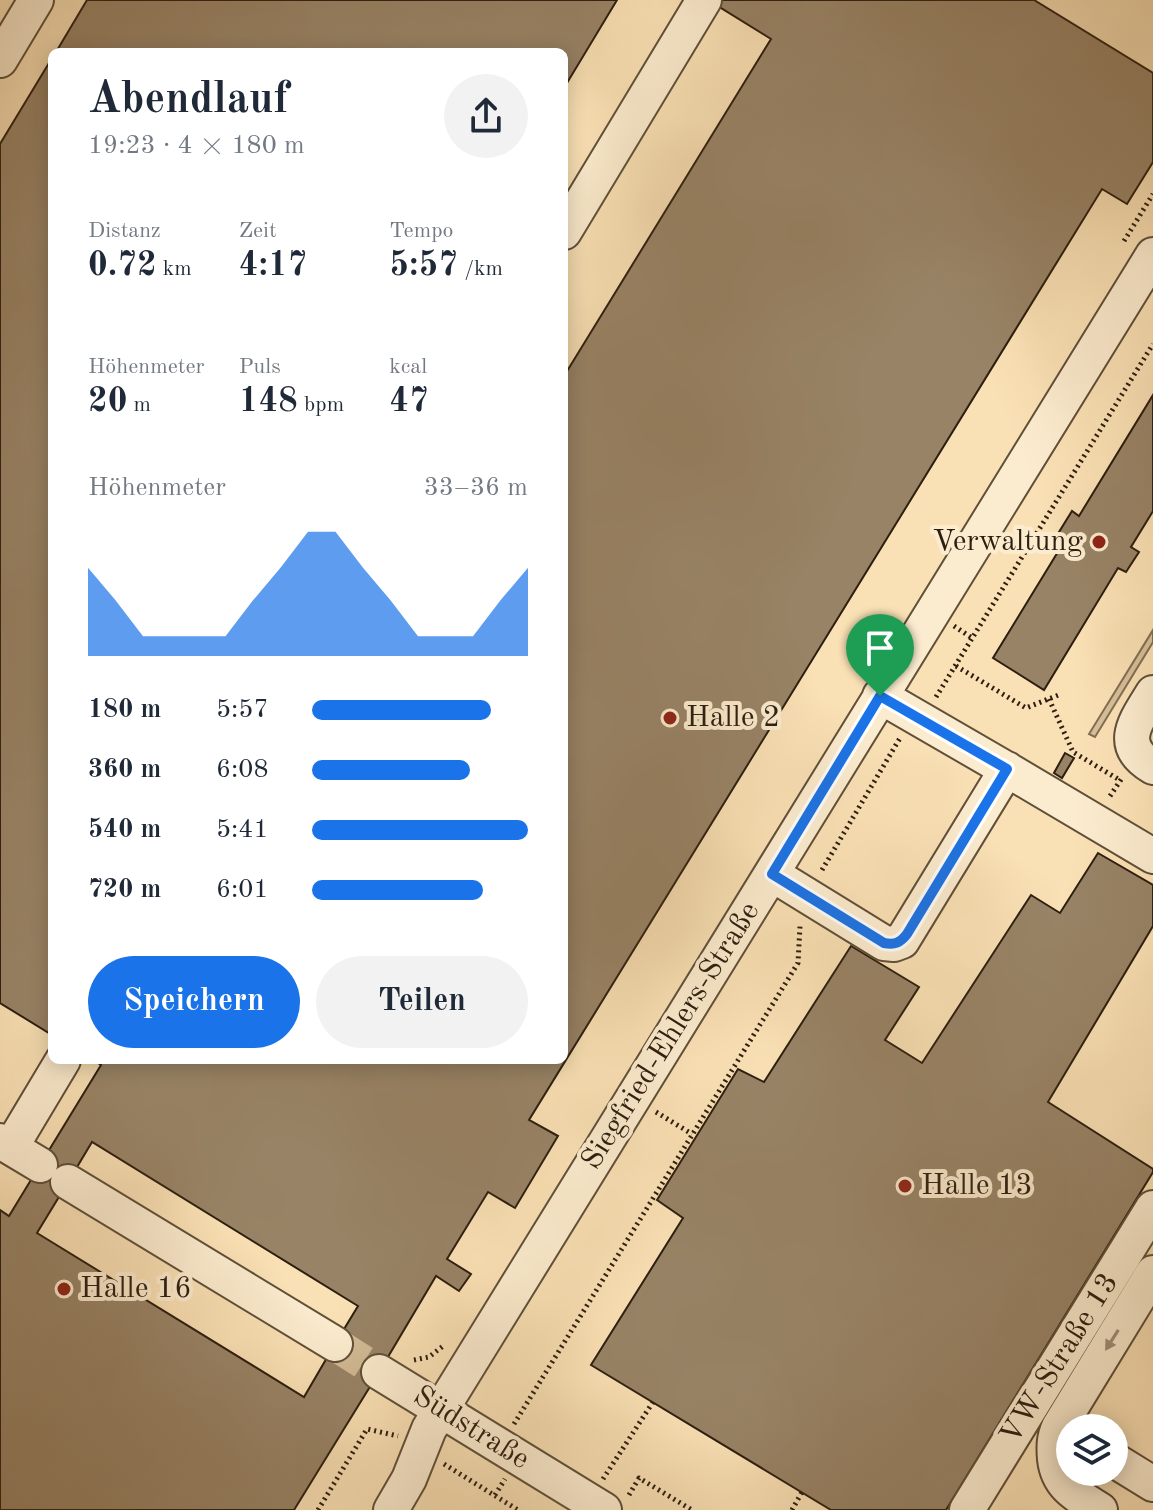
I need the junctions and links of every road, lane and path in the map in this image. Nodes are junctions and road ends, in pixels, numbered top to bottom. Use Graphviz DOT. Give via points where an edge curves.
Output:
graph roads {
  1 [pos="36,0"];
  2 [pos="704,0"];
  3 [pos="0,60"];
  4 [pos="568,225"];
  5 [pos="1153,255"];
  6 [pos="956,666"];
  7 [pos="1153,693"];
  8 [pos="1061,694"];
  9 [pos="880,696"];
  10 [pos="1049,699"];
  11 [pos="1153,767"];
  12 [pos="1007,769"];
  13 [pos="1120,780"];
  14 [pos="1153,856"];
  15 [pos="772,874"];
  16 [pos="60,1064"];
  17 [pos="5,1144"];
  18 [pos="1153,1208"];
  19 [pos="1153,1273"];
  20 [pos="335,1344"];
  21 [pos="379,1372"];
  22 [pos="653,1402"];
  23 [pos="441,1410"];
  24 [pos="1074,1414"];
  25 [pos="1056,1441"];
  26 [pos="1056,1468"];
  27 [pos="1128,1469"];
  28 [pos="1153,1484"];
  29 [pos="1065,1486"];
  30 [pos="802,1492"];
  31 [pos="602,1497"];
  32 [pos="391,1510"];
  33 [pos="792,1510"];
  34 [pos="967,1510"];
  35 [pos="1100,1510"];
  1 -- 3 [label="street"];
  2 -- 4 [label="street"];
  5 -- 9 [label="street, Siegfried-Ehlers-Straße"];
  6 -- 10 [label="path" via="1026,708"];
  7 -- 11 [label="street" via="1131,739 1136,753"];
  8 -- 10 [label="path"];
  9 -- 12 [label="street"];
  9 -- 15 [label="street, Siegfried-Ehlers-Straße"];
  10 -- 13 [label="path" via="1073,752"];
  12 -- 14 [label="street"];
  12 -- 15 [label="street" via="902,941 884,943"];
  15 -- 23 [label="street, Siegfried-Ehlers-Straße"];
  16 -- 17 [label="street"];
  17 -- 20 [label="street"];
  18 -- 34 [label="street, VW-Straße 13"];
  19 -- 24 [label="street, one-way"];
  21 -- 23 [label="street, Südstraße"];
  22 -- 31 [label="path"];
  23 -- 31 [label="street, Südstraße"];
  23 -- 32 [label="street, Siegfried-Ehlers-Straße"];
  25 -- 26 [label="street"];
  27 -- 28 [label="street"];
  29 -- 35 [label="street"];
  30 -- 33 [label="path"];
}
